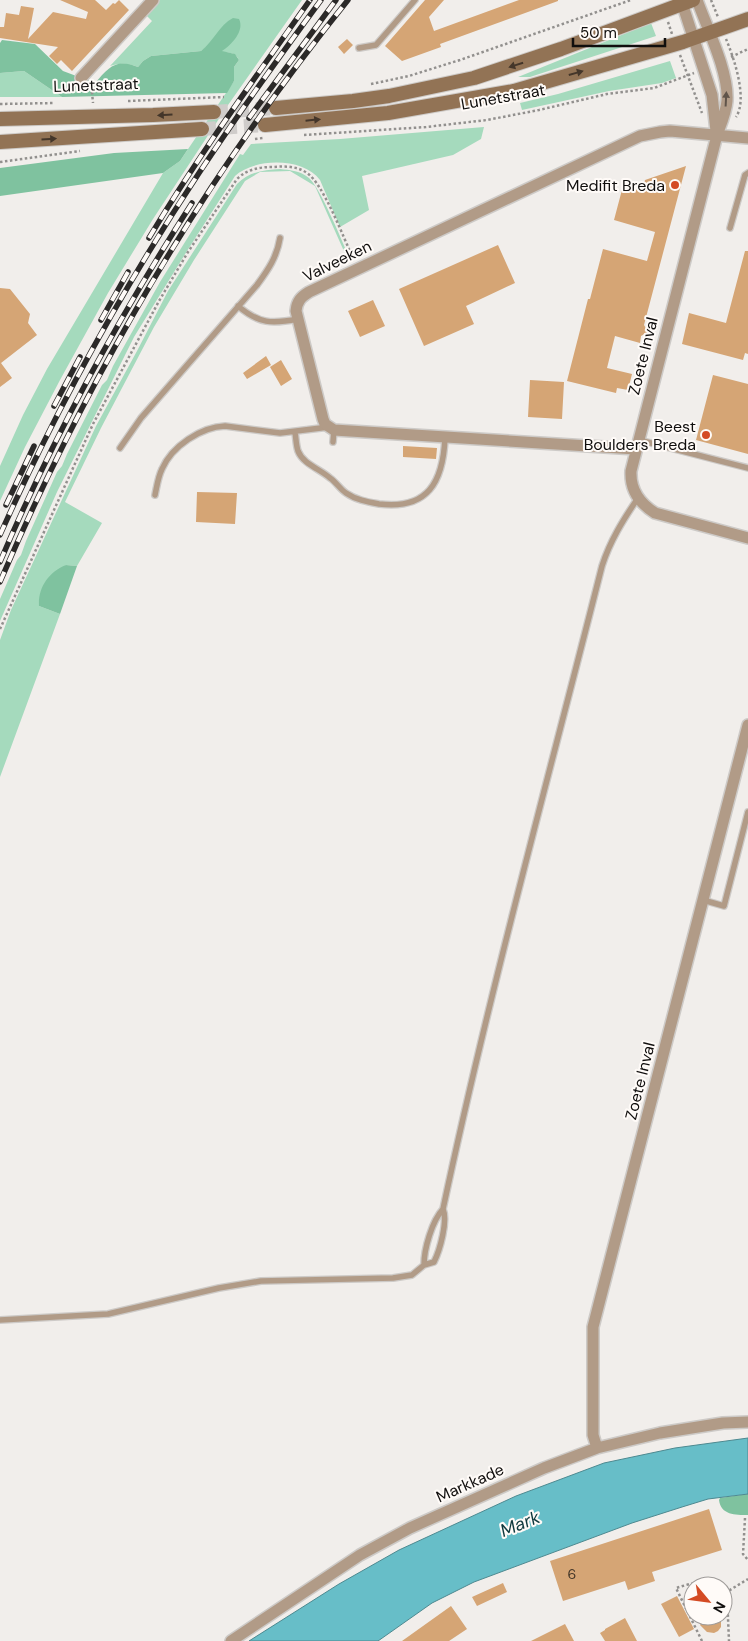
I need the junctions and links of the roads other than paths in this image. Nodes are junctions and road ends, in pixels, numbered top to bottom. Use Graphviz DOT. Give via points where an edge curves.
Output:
graph roads {
  1 [pos="153,0"];
  2 [pos="415,0"];
  3 [pos="688,1"];
  4 [pos="748,19"];
  5 [pos="709,33"];
  6 [pos="693,39"];
  7 [pos="359,48"];
  8 [pos="86,80"];
  9 [pos="276,108"];
  10 [pos="214,112"];
  11 [pos="0,119"];
  12 [pos="202,129"];
  13 [pos="264,131"];
  14 [pos="717,135"];
  15 [pos="748,138"];
  16 [pos="0,142"];
  17 [pos="748,173"];
  18 [pos="730,228"];
  19 [pos="280,238"];
  20 [pos="238,306"];
  21 [pos="298,319"];
  22 [pos="331,429"];
  23 [pos="295,432"];
  24 [pos="445,438"];
  25 [pos="333,442"];
  26 [pos="638,444"];
  27 [pos="120,448"];
  28 [pos="748,468"];
  29 [pos="155,495"];
  30 [pos="638,498"];
  31 [pos="748,538"];
  32 [pos="748,725"];
  33 [pos="748,812"];
  34 [pos="703,900"];
  35 [pos="443,1208"];
  36 [pos="424,1265"];
  37 [pos="0,1320"];
  38 [pos="748,1422"];
  39 [pos="597,1448"];
  40 [pos="231,1641"];
  1 -- 8 [label="street"];
  2 -- 7 [label="lane" via="376,45"];
  3 -- 5 [label="street, Zoete Inval"];
  3 -- 6 [label="street, Zoete Inval"];
  3 -- 9 [label="main road, Lunetstraat, one-way" via="474,78 389,96"];
  4 -- 5 [label="main road, Lunetstraat"];
  5 -- 6 [label="main road, Lunetstraat"];
  14 -- 5 [label="street, Zoete Inval, one-way" via="727,102 726,85"];
  13 -- 6 [label="main road, Lunetstraat, one-way" via="514,91"];
  6 -- 14 [label="street, Zoete Inval" via="712,95"];
  10 -- 11 [label="main road, Lunetstraat, one-way"];
  16 -- 12 [label="main road, one-way"];
  14 -- 15 [label="street"];
  14 -- 21 [label="street, Valveeken" via="670,131 640,136 304,295 297,305"];
  14 -- 26 [label="street, Zoete Inval"];
  17 -- 18 [label="lane" via="744,175"];
  19 -- 20 [label="lane" via="271,266"];
  20 -- 21 [label="lane" via="256,319 269,323"];
  20 -- 27 [label="lane" via="141,418"];
  21 -- 22 [label="street, Valveeken" via="323,419"];
  22 -- 23 [label="lane"];
  22 -- 24 [label="street"];
  22 -- 25 [label="lane"];
  23 -- 24 [label="lane" via="298,450 310,465 357,499 387,505 414,501 428,492 441,468"];
  23 -- 29 [label="lane" via="263,432 225,426 205,430 169,457 163,466"];
  24 -- 26 [label="street"];
  26 -- 28 [label="lane"];
  26 -- 30 [label="street, Zoete Inval" via="630,478"];
  30 -- 31 [label="street" via="663,516"];
  30 -- 35 [label="lane" via="624,518 602,566 458,1135"];
  32 -- 34 [label="street, Zoete Inval"];
  33 -- 34 [label="lane" via="724,906"];
  34 -- 39 [label="street, Zoete Inval" via="593,1327 592,1435"];
  35 -- 36 [label="lane" via="436,1217"];
  35 -- 36 [label="lane" via="445,1214 439,1252 434,1262"];
  36 -- 37 [label="lane" via="412,1275 393,1278 261,1281 108,1314"];
  38 -- 39 [label="street, Markkade" via="660,1433"];
  39 -- 40 [label="street, Markkade" via="410,1528 360,1555"];
}
